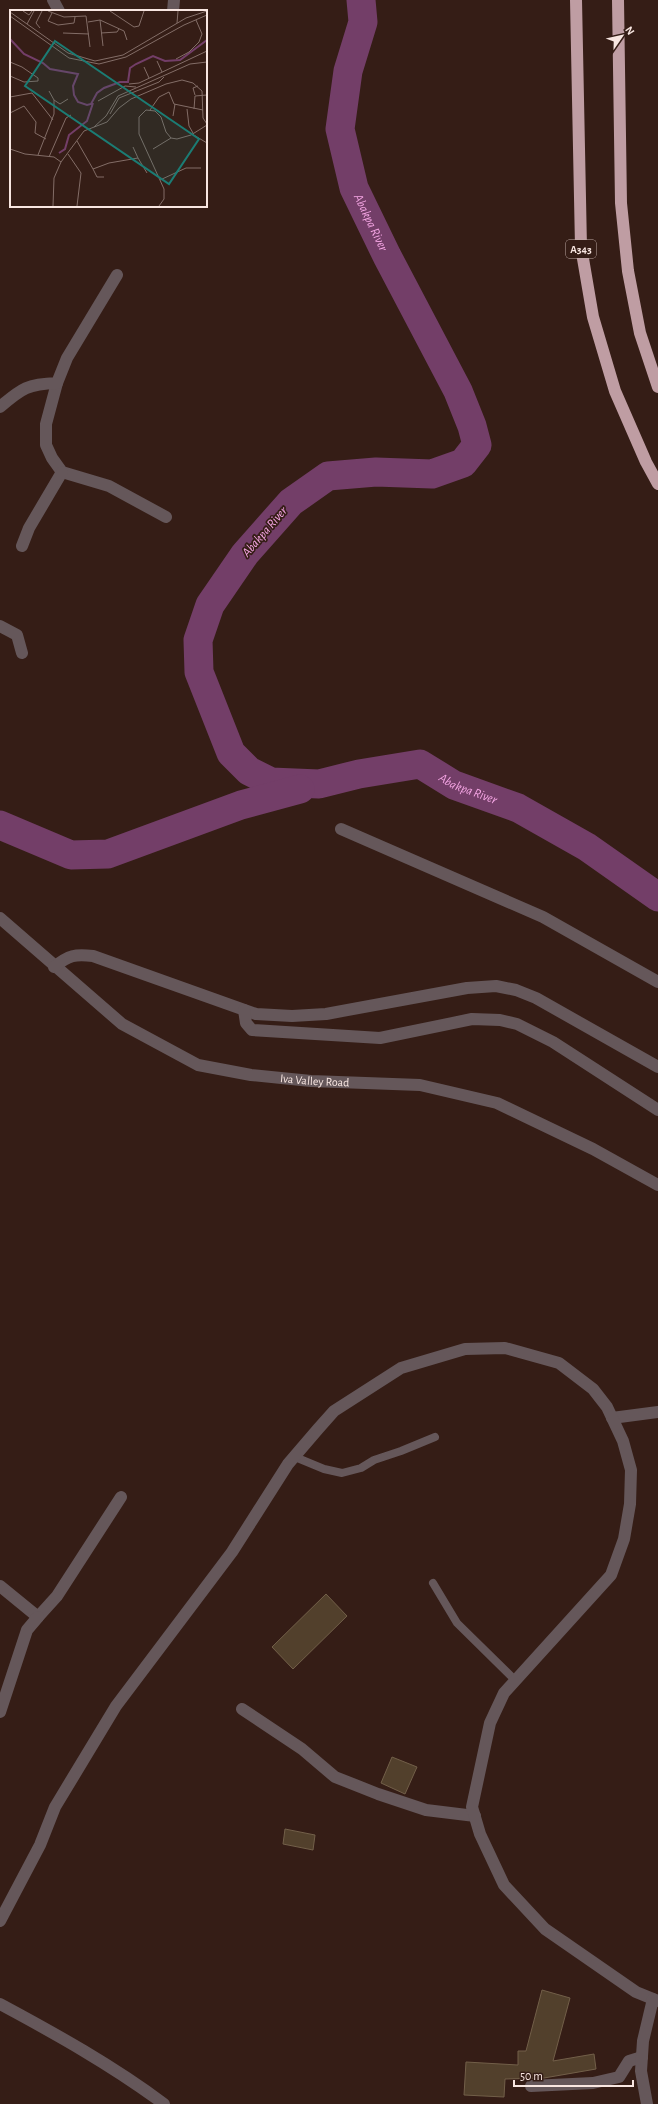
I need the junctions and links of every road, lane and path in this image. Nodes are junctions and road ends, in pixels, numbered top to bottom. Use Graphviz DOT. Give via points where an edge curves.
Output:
graph roads {
  1 [pos="53,0"];
  2 [pos="174,0"];
  3 [pos="576,0"];
  4 [pos="618,0"];
  5 [pos="58,10"];
  6 [pos="173,10"];
  7 [pos="117,275"];
  8 [pos="57,383"];
  9 [pos="658,388"];
  10 [pos="0,407"];
  11 [pos="62,472"];
  12 [pos="658,484"];
  13 [pos="166,517"];
  14 [pos="22,546"];
  15 [pos="0,626"];
  16 [pos="22,653"];
  17 [pos="340,829"];
  18 [pos="0,918"];
  19 [pos="54,967"];
  20 [pos="658,982"];
  21 [pos="244,1010"];
  22 [pos="658,1067"];
  23 [pos="658,1110"];
  24 [pos="658,1185"];
  25 [pos="658,1412"];
  26 [pos="612,1418"];
  27 [pos="435,1437"];
  28 [pos="295,1456"];
  29 [pos="121,1497"];
  30 [pos="433,1583"];
  31 [pos="0,1586"];
  32 [pos="38,1617"];
  33 [pos="515,1680"];
  34 [pos="242,1709"];
  35 [pos="0,1712"];
  36 [pos="475,1816"];
  37 [pos="0,1921"];
  38 [pos="656,2000"];
  39 [pos="0,2004"];
  40 [pos="642,2057"];
  41 [pos="531,2086"];
  42 [pos="164,2104"];
  43 [pos="647,2104"];
  1 -- 5 [label="street"];
  2 -- 6 [label="street"];
  3 -- 12 [label="highway, A343" via="578,155 583,262 593,317 615,391"];
  4 -- 9 [label="highway" via="621,203 628,271 640,333"];
  7 -- 8 [label="street" via="67,358"];
  8 -- 10 [label="street" via="38,384 21,389"];
  8 -- 11 [label="street" via="46,424 46,445"];
  11 -- 13 [label="street" via="109,486"];
  11 -- 14 [label="street" via="29,528"];
  15 -- 16 [label="street" via="17,635"];
  17 -- 20 [label="street" via="543,917"];
  18 -- 19 [label="street, Iva Valley Road"];
  19 -- 21 [label="street" via="77,954 93,956"];
  19 -- 24 [label="street, Iva Valley Road" via="122,1024 198,1065 252,1075 311,1081 420,1085 497,1103 593,1149"];
  21 -- 22 [label="street" via="256,1014 292,1016 326,1014 467,988 496,986 536,998"];
  21 -- 23 [label="street" via="246,1023 252,1030 361,1038 380,1038 472,1019 500,1020 517,1024 553,1042"];
  25 -- 26 [label="street"];
  26 -- 28 [label="street" via="593,1389 559,1363 505,1348 465,1349 401,1368 334,1411"];
  26 -- 33 [label="street" via="630,1470 630,1504 624,1539 617,1559 611,1575 602,1586"];
  27 -- 28 [label="lane" via="374,1460 361,1468 342,1473 324,1469"];
  28 -- 37 [label="street" via="232,1552 116,1706 55,1807 40,1845"];
  29 -- 32 [label="street" via="57,1596"];
  30 -- 33 [label="lane" via="457,1622"];
  31 -- 32 [label="street"];
  32 -- 35 [label="street" via="27,1630"];
  33 -- 36 [label="street" via="504,1693 490,1724 472,1807"];
  34 -- 36 [label="street" via="302,1749 335,1777 426,1810"];
  36 -- 38 [label="street" via="480,1834 504,1885 545,1929 636,1992"];
  38 -- 40 [label="street" via="643,2041"];
  39 -- 42 [label="street" via="69,2043"];
  40 -- 41 [label="street" via="629,2061 619,2077 593,2083"];
  40 -- 43 [label="street" via="641,2071"];
}
